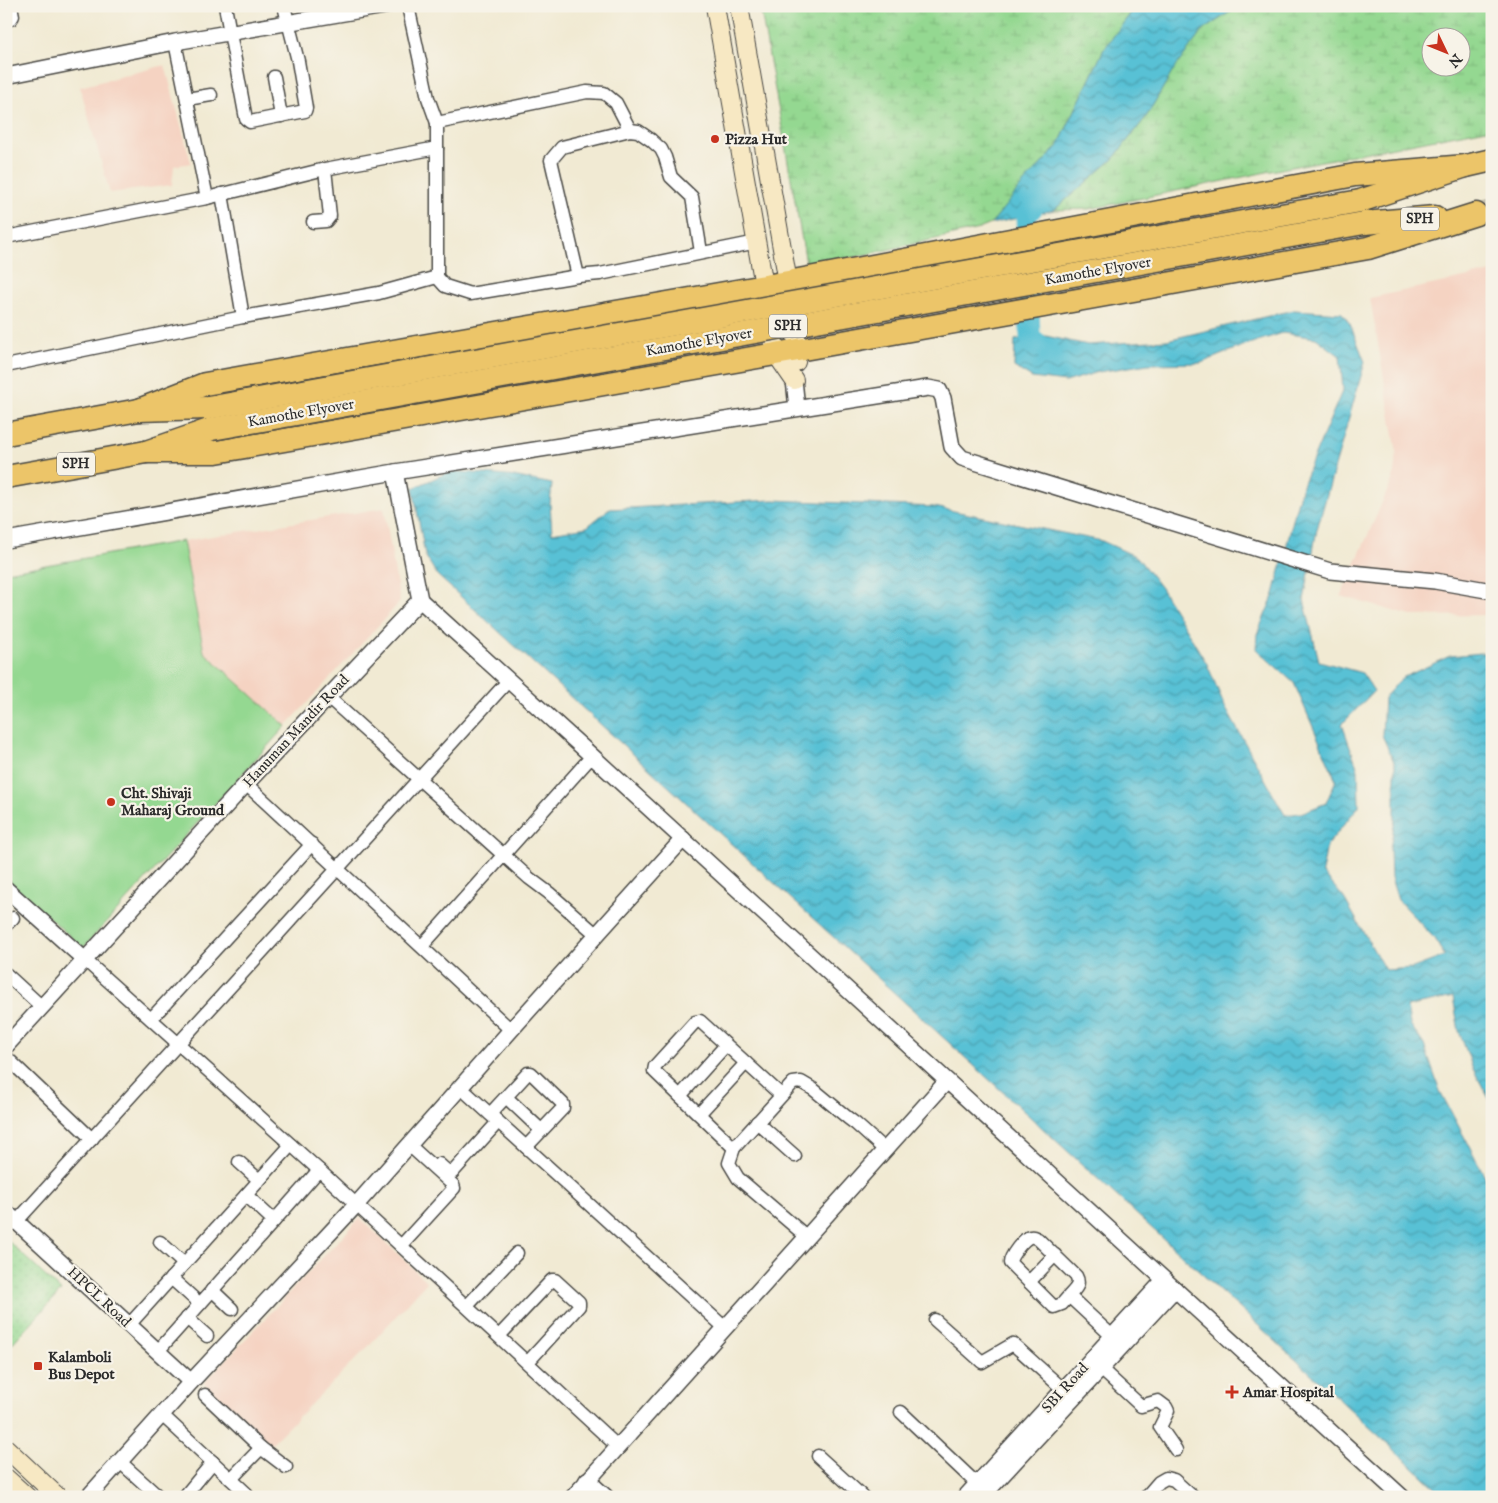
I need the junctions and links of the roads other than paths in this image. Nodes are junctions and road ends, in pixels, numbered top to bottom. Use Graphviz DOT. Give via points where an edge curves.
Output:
graph roads {
  1 [pos="11,6"];
  2 [pos="225,6"];
  3 [pos="284,6"];
  4 [pos="289,6"];
  5 [pos="385,6"];
  6 [pos="408,6"];
  7 [pos="715,6"];
  8 [pos="739,6"];
  9 [pos="342,10"];
  10 [pos="6,20"];
  11 [pos="290,23"];
  12 [pos="231,32"];
  13 [pos="175,42"];
  14 [pos="7,74"];
  15 [pos="274,77"];
  16 [pos="212,95"];
  17 [pos="187,99"];
  18 [pos="281,116"];
  19 [pos="437,122"];
  20 [pos="630,130"];
  21 [pos="437,148"];
  22 [pos="1492,160"];
  23 [pos="1466,166"];
  24 [pos="325,169"];
  25 [pos="222,194"];
  26 [pos="207,198"];
  27 [pos="313,222"];
  28 [pos="6,237"];
  29 [pos="757,242"];
  30 [pos="701,252"];
  31 [pos="578,276"];
  32 [pos="437,277"];
  33 [pos="788,282"];
  34 [pos="765,286"];
  35 [pos="243,317"];
  36 [pos="798,350"];
  37 [pos="776,354"];
  38 [pos="6,366"];
  39 [pos="794,380"];
  40 [pos="798,408"];
  41 [pos="139,410"];
  42 [pos="210,418"];
  43 [pos="6,434"];
  44 [pos="146,452"];
  45 [pos="395,472"];
  46 [pos="6,477"];
  47 [pos="6,540"];
  48 [pos="1492,590"];
  49 [pos="420,600"];
  50 [pos="509,680"];
  51 [pos="328,697"];
  52 [pos="592,756"];
  53 [pos="419,779"];
  54 [pos="246,784"];
  55 [pos="683,839"];
  56 [pos="312,844"];
  57 [pos="504,854"];
  58 [pos="338,868"];
  59 [pos="6,889"];
  60 [pos="597,935"];
  61 [pos="422,946"];
  62 [pos="85,960"];
  63 [pos="6,974"];
  64 [pos="42,1007"];
  65 [pos="151,1019"];
  66 [pos="511,1030"];
  67 [pos="179,1043"];
  68 [pos="726,1045"];
  69 [pos="6,1046"];
  70 [pos="6,1058"];
  71 [pos="746,1063"];
  72 [pos="947,1081"];
  73 [pos="460,1087"];
  74 [pos="781,1095"];
  75 [pos="680,1096"];
  76 [pos="506,1097"];
  77 [pos="699,1114"];
  78 [pos="494,1118"];
  79 [pos="757,1122"];
  80 [pos="541,1130"];
  81 [pos="92,1138"];
  82 [pos="411,1143"];
  83 [pos="292,1145"];
  84 [pos="526,1147"];
  85 [pos="734,1148"];
  86 [pos="885,1150"];
  87 [pos="795,1156"];
  88 [pos="239,1162"];
  89 [pos="319,1170"];
  90 [pos="259,1180"];
  91 [pos="246,1195"];
  92 [pos="356,1205"];
  93 [pos="11,1216"];
  94 [pos="274,1221"];
  95 [pos="807,1237"];
  96 [pos="160,1242"];
  97 [pos="401,1246"];
  98 [pos="517,1253"];
  99 [pos="1055,1255"];
  100 [pos="184,1264"];
  101 [pos="171,1278"];
  102 [pos="1030,1282"];
  103 [pos="1169,1284"];
  104 [pos="212,1290"];
  105 [pos="1069,1296"];
  106 [pos="200,1304"];
  107 [pos="467,1306"];
  108 [pos="232,1309"];
  109 [pos="187,1318"];
  110 [pos="935,1320"];
  111 [pos="129,1325"];
  112 [pos="724,1327"];
  113 [pos="208,1336"];
  114 [pos="500,1336"];
  115 [pos="1112,1336"];
  116 [pos="158,1351"];
  117 [pos="528,1362"];
  118 [pos="1101,1369"];
  119 [pos="191,1382"];
  120 [pos="1064,1390"];
  121 [pos="205,1395"];
  122 [pos="901,1412"];
  123 [pos="161,1414"];
  124 [pos="617,1446"];
  125 [pos="6,1448"];
  126 [pos="261,1448"];
  127 [pos="1176,1450"];
  128 [pos="818,1456"];
  129 [pos="119,1461"];
  130 [pos="213,1462"];
  131 [pos="286,1467"];
  132 [pos="6,1478"];
  133 [pos="231,1479"];
  134 [pos="587,1480"];
  135 [pos="985,1492"];
  136 [pos="247,1494"];
  137 [pos="27,1497"];
  138 [pos="58,1497"];
  139 [pos="88,1497"];
  140 [pos="159,1497"];
  141 [pos="184,1497"];
  142 [pos="573,1497"];
  143 [pos="606,1497"];
  144 [pos="863,1497"];
  145 [pos="966,1497"];
  146 [pos="1146,1497"];
  147 [pos="1192,1497"];
  148 [pos="1402,1497"];
  1 -- 10 [label="street" via="13,16"];
  2 -- 12 [label="street"];
  3 -- 11 [label="street"];
  4 -- 11 [label="street"];
  5 -- 9 [label="street"];
  6 -- 19 [label="street" via="428,98"];
  7 -- 29 [label="main road"];
  8 -- 33 [label="main road"];
  9 -- 11 [label="street"];
  11 -- 12 [label="street"];
  11 -- 18 [label="street" via="306,108 305,111"];
  12 -- 13 [label="street"];
  12 -- 18 [label="street" via="246,119 250,122"];
  13 -- 14 [label="street"];
  13 -- 17 [label="street"];
  15 -- 18 [label="street"];
  16 -- 17 [label="street"];
  17 -- 26 [label="street"];
  19 -- 20 [label="street" via="587,92 604,93 616,103"];
  19 -- 21 [label="street"];
  20 -- 30 [label="street" via="638,131 661,149 671,176 692,197"];
  20 -- 31 [label="street" via="562,147 551,160"];
  21 -- 24 [label="street"];
  21 -- 32 [label="street"];
  22 -- 23 [label="highway, SPH"];
  23 -- 33 [label="highway" via="1355,175"];
  23 -- 42 [label="highway, Kamothe Flyover / SPH, bridge" via="1360,201"];
  24 -- 25 [label="street"];
  24 -- 27 [label="street" via="330,216 326,221"];
  25 -- 26 [label="street"];
  25 -- 35 [label="street"];
  26 -- 28 [label="street"];
  29 -- 30 [label="street"];
  29 -- 34 [label="main road"];
  30 -- 31 [label="street"];
  31 -- 32 [label="street" via="470,294 445,286"];
  32 -- 35 [label="street" via="379,293"];
  33 -- 34 [label="highway"];
  33 -- 36 [label="main road"];
  34 -- 37 [label="main road"];
  34 -- 41 [label="highway" via="204,384"];
  35 -- 38 [label="street"];
  36 -- 37 [label="highway"];
  36 -- 39 [label="main road"];
  36 -- 42 [label="highway, Kamothe Flyover / SPH, bridge" via="1368,248 1476,214 1364,223"];
  37 -- 39 [label="main road"];
  37 -- 44 [label="highway" via="216,452"];
  39 -- 40 [label="street"];
  40 -- 45 [label="street"];
  40 -- 48 [label="street" via="928,388 939,390 952,447 962,458 1330,571"];
  41 -- 42 [label="highway, SPH"];
  41 -- 43 [label="highway, SPH"];
  42 -- 44 [label="highway, SPH"];
  44 -- 46 [label="highway, SPH"];
  45 -- 47 [label="street"];
  45 -- 49 [label="street"];
  49 -- 50 [label="street"];
  49 -- 51 [label="street, Hanuman Mandir Road"];
  50 -- 52 [label="street"];
  50 -- 53 [label="street"];
  51 -- 53 [label="street"];
  51 -- 54 [label="street, Hanuman Mandir Road"];
  52 -- 55 [label="street"];
  52 -- 57 [label="street"];
  53 -- 57 [label="street"];
  53 -- 58 [label="street"];
  54 -- 56 [label="street"];
  54 -- 62 [label="street, Hanuman Mandir Road"];
  55 -- 60 [label="street"];
  55 -- 72 [label="street"];
  56 -- 58 [label="street"];
  56 -- 65 [label="street"];
  57 -- 60 [label="street"];
  57 -- 61 [label="street"];
  58 -- 61 [label="street"];
  58 -- 67 [label="street"];
  59 -- 62 [label="street"];
  60 -- 66 [label="street"];
  61 -- 66 [label="street"];
  62 -- 64 [label="street"];
  62 -- 65 [label="street"];
  63 -- 64 [label="street"];
  64 -- 69 [label="street"];
  65 -- 67 [label="street"];
  66 -- 73 [label="street"];
  67 -- 81 [label="street"];
  67 -- 83 [label="street"];
  68 -- 71 [label="street"];
  68 -- 75 [label="street"];
  68 -- 75 [label="street" via="700,1021 695,1022 655,1066 654,1072"];
  70 -- 81 [label="street"];
  71 -- 74 [label="street"];
  71 -- 77 [label="street"];
  72 -- 86 [label="street"];
  72 -- 103 [label="street"];
  73 -- 78 [label="street"];
  73 -- 82 [label="street"];
  74 -- 79 [label="street"];
  74 -- 86 [label="street" via="793,1083 801,1082"];
  75 -- 77 [label="street"];
  76 -- 78 [label="street"];
  76 -- 80 [label="street"];
  76 -- 80 [label="street" via="528,1073 563,1104 563,1108"];
  77 -- 85 [label="street"];
  78 -- 82 [label="street" via="452,1173"];
  78 -- 84 [label="street"];
  79 -- 85 [label="street"];
  79 -- 87 [label="street"];
  80 -- 84 [label="street"];
  81 -- 93 [label="street"];
  82 -- 92 [label="street"];
  82 -- 97 [label="street" via="454,1188"];
  83 -- 89 [label="street"];
  83 -- 90 [label="street"];
  84 -- 112 [label="street"];
  85 -- 95 [label="street" via="729,1163 738,1178"];
  86 -- 95 [label="street"];
  88 -- 90 [label="street"];
  89 -- 92 [label="street"];
  89 -- 94 [label="street"];
  90 -- 91 [label="street"];
  91 -- 94 [label="street"];
  91 -- 100 [label="street"];
  92 -- 97 [label="street"];
  92 -- 119 [label="street"];
  93 -- 111 [label="street, HPCL Road"];
  94 -- 104 [label="street"];
  95 -- 112 [label="street"];
  96 -- 100 [label="street"];
  97 -- 107 [label="street"];
  98 -- 107 [label="street"];
  99 -- 102 [label="street"];
  99 -- 102 [label="street" via="1038,1239 1028,1237 1013,1254 1010,1263"];
  99 -- 105 [label="street" via="1079,1280"];
  100 -- 101 [label="street"];
  101 -- 106 [label="street"];
  101 -- 111 [label="street"];
  102 -- 105 [label="street" via="1054,1308"];
  103 -- 115 [label="street, SBI Road"];
  103 -- 118 [label="street, SBI Road"];
  103 -- 148 [label="street"];
  104 -- 106 [label="street"];
  104 -- 108 [label="street"];
  105 -- 115 [label="street"];
  106 -- 109 [label="street"];
  107 -- 114 [label="street"];
  109 -- 113 [label="street"];
  109 -- 116 [label="street"];
  110 -- 120 [label="street" via="982,1362 1013,1344"];
  111 -- 116 [label="street, HPCL Road"];
  112 -- 124 [label="street"];
  114 -- 117 [label="street"];
  114 -- 117 [label="street" via="552,1280 561,1285 579,1302 579,1306"];
  115 -- 120 [label="street, SBI Road"];
  116 -- 119 [label="street, HPCL Road"];
  117 -- 124 [label="street"];
  118 -- 127 [label="street" via="1141,1406 1158,1401 1166,1407 1168,1411 1160,1427"];
  118 -- 135 [label="street, SBI Road"];
  119 -- 123 [label="street"];
  120 -- 135 [label="street, SBI Road"];
  121 -- 126 [label="street"];
  122 -- 135 [label="street"];
  123 -- 129 [label="street"];
  123 -- 130 [label="street"];
  124 -- 134 [label="street"];
  125 -- 138 [label="main road"];
  126 -- 131 [label="street"];
  126 -- 133 [label="street"];
  128 -- 144 [label="street"];
  129 -- 139 [label="street"];
  129 -- 140 [label="street"];
  130 -- 133 [label="street"];
  130 -- 141 [label="street"];
  132 -- 137 [label="main road"];
  133 -- 136 [label="street"];
  134 -- 142 [label="street"];
  134 -- 143 [label="street"];
  135 -- 145 [label="street, SBI Road"];
  146 -- 147 [label="street" via="1166,1478 1174,1480"];
}
